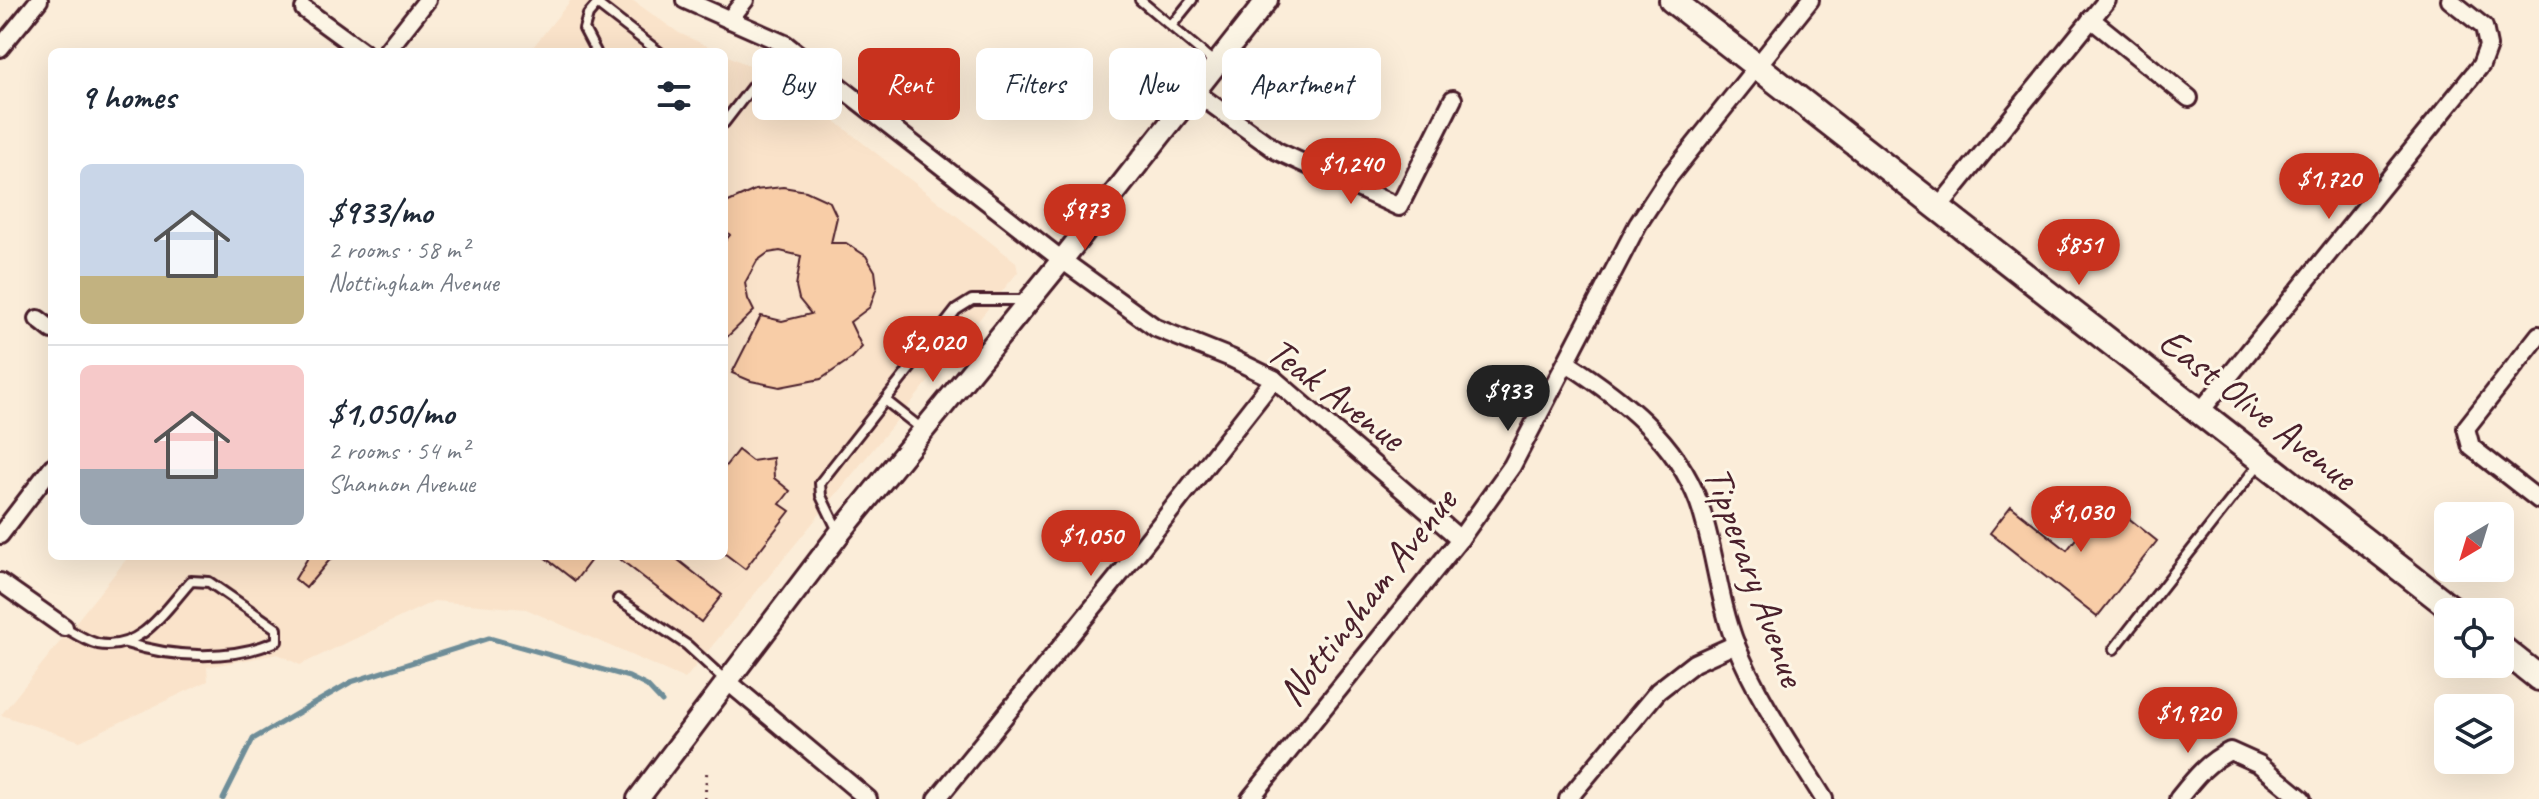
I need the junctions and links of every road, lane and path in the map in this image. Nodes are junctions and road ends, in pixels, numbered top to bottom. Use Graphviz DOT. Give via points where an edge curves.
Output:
graph roads {
  1 [pos="39,0"];
  2 [pos="427,0"];
  3 [pos="685,0"];
  4 [pos="745,0"];
  5 [pos="1140,0"];
  6 [pos="1192,0"];
  7 [pos="1267,0"];
  8 [pos="1672,0"];
  9 [pos="1810,0"];
  10 [pos="2107,0"];
  11 [pos="2450,0"];
  12 [pos="599,2"];
  13 [pos="304,9"];
  14 [pos="2091,19"];
  15 [pos="729,20"];
  16 [pos="1171,26"];
  17 [pos="785,44"];
  18 [pos="0,48"];
  19 [pos="358,48"];
  20 [pos="389,48"];
  21 [pos="594,48"];
  22 [pos="654,48"];
  23 [pos="1217,64"];
  24 [pos="1758,66"];
  25 [pos="1206,78"];
  26 [pos="2189,98"];
  27 [pos="1453,99"];
  28 [pos="1206,100"];
  29 [pos="728,106"];
  30 [pos="734,111"];
  31 [pos="728,118"];
  32 [pos="1173,120"];
  33 [pos="1939,207"];
  34 [pos="1062,260"];
  35 [pos="1030,300"];
  36 [pos="38,319"];
  37 [pos="48,327"];
  38 [pos="2539,335"];
  39 [pos="1567,363"];
  40 [pos="1274,379"];
  41 [pos="885,400"];
  42 [pos="2200,412"];
  43 [pos="924,430"];
  44 [pos="2262,460"];
  45 [pos="48,472"];
  46 [pos="2539,500"];
  47 [pos="839,534"];
  48 [pos="0,535"];
  49 [pos="1460,539"];
  50 [pos="0,582"];
  51 [pos="2438,598"];
  52 [pos="618,599"];
  53 [pos="64,627"];
  54 [pos="126,643"];
  55 [pos="1736,644"];
  56 [pos="2114,649"];
  57 [pos="2514,658"];
  58 [pos="2539,678"];
  59 [pos="726,680"];
  60 [pos="707,768"];
  61 [pos="638,799"];
  62 [pos="705,799"];
  63 [pos="868,799"];
  64 [pos="937,799"];
  65 [pos="1250,799"];
  66 [pos="1568,799"];
  67 [pos="1824,799"];
  68 [pos="2178,799"];
  69 [pos="2302,799"];
  1 -- 18 [label="street"];
  2 -- 20 [label="street"];
  3 -- 15 [label="street, Teak Avenue"];
  4 -- 15 [label="street"];
  5 -- 16 [label="lane"];
  6 -- 16 [label="lane"];
  7 -- 23 [label="street"];
  8 -- 24 [label="main road, East Olive Avenue"];
  9 -- 24 [label="street, Nottingham Avenue"];
  10 -- 14 [label="street"];
  11 -- 42 [label="street" via="2484,27 2488,46 2481,65"];
  12 -- 21 [label="lane" via="584,29"];
  12 -- 22 [label="lane"];
  13 -- 19 [label="street"];
  14 -- 26 [label="street"];
  14 -- 33 [label="street"];
  15 -- 17 [label="street, Teak Avenue"];
  16 -- 23 [label="lane"];
  17 -- 30 [label="lane"];
  17 -- 34 [label="street, Teak Avenue"];
  23 -- 25 [label="street"];
  24 -- 33 [label="main road, East Olive Avenue"];
  24 -- 39 [label="street, Nottingham Avenue" via="1638,224"];
  27 -- 28 [label="street" via="1399,207 1277,151"];
  29 -- 30 [label="lane"];
  30 -- 31 [label="lane"];
  32 -- 34 [label="street"];
  33 -- 42 [label="main road, East Olive Avenue"];
  34 -- 35 [label="street"];
  34 -- 40 [label="street, Teak Avenue" via="1156,328"];
  35 -- 41 [label="lane" via="972,300 956,310"];
  35 -- 43 [label="street"];
  36 -- 37 [label="street"];
  38 -- 46 [label="street" via="2466,428 2471,447"];
  39 -- 49 [label="street, Nottingham Avenue" via="1512,466"];
  39 -- 55 [label="street, Tipperary Avenue" via="1624,402 1678,465 1698,501"];
  40 -- 49 [label="street, Teak Avenue"];
  40 -- 64 [label="street"];
  41 -- 43 [label="lane"];
  41 -- 47 [label="lane" via="820,483"];
  42 -- 44 [label="main road, East Olive Avenue"];
  43 -- 47 [label="street"];
  44 -- 51 [label="main road, East Olive Avenue"];
  44 -- 56 [label="lane"];
  45 -- 48 [label="street"];
  47 -- 59 [label="street"];
  49 -- 65 [label="street, Nottingham Avenue"];
  50 -- 53 [label="street"];
  52 -- 59 [label="lane" via="687,645"];
  53 -- 54 [label="lane" via="95,644"];
  54 -- 54 [label="lane" via="161,654 198,654 261,648 277,641 277,629 209,582 191,581 146,630"];
  55 -- 66 [label="street" via="1694,663 1658,691"];
  55 -- 67 [label="street, Tipperary Avenue" via="1765,706"];
  57 -- 58 [label="main road"];
  59 -- 61 [label="street"];
  59 -- 63 [label="street"];
  60 -- 62 [label="path"];
  68 -- 69 [label="street" via="2200,771 2230,751 2259,764"];
}
